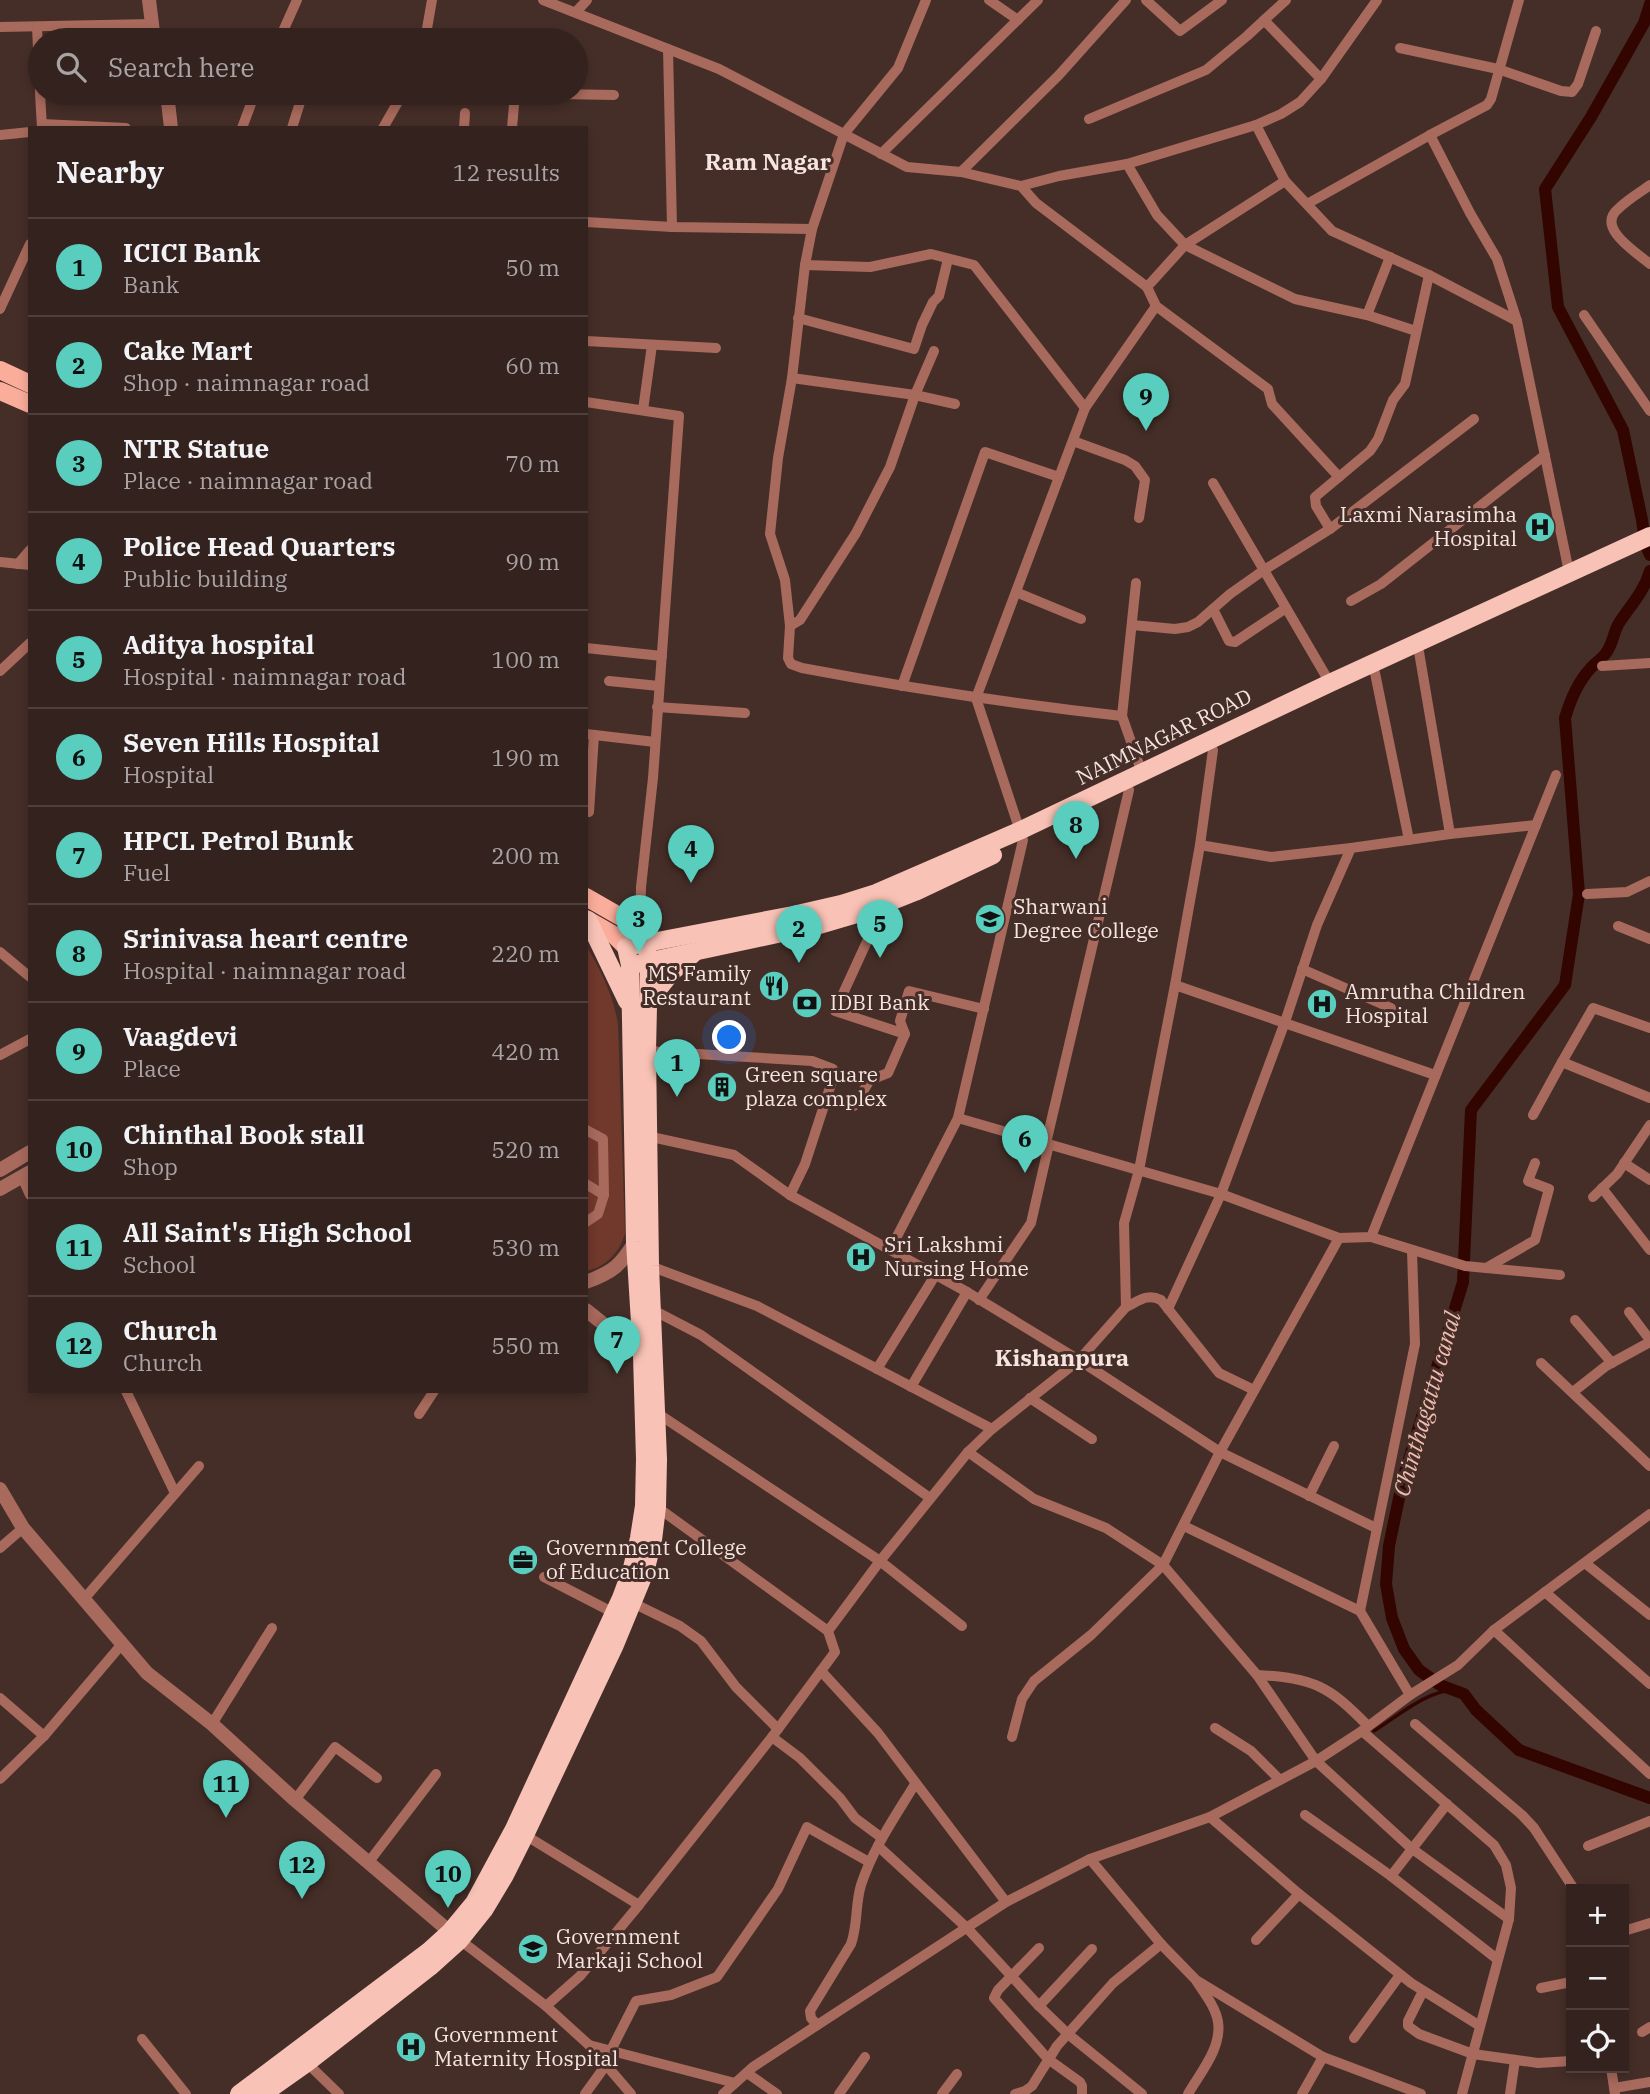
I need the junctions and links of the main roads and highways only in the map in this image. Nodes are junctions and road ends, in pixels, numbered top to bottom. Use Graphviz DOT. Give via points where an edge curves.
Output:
graph roads {
  1 [pos="0,370"];
  2 [pos="28,383"];
  3 [pos="0,391"];
  4 [pos="28,403"];
  5 [pos="1650,536"];
  6 [pos="1650,545"];
  7 [pos="1591,567"];
  8 [pos="1021,836"];
  9 [pos="588,898"];
  10 [pos="588,921"];
  11 [pos="588,922"];
  12 [pos="643,938"];
  13 [pos="626,947"];
  14 [pos="696,952"];
  15 [pos="649,962"];
  16 [pos="630,965"];
  17 [pos="639,1005"];
  18 [pos="455,1936"];
  19 [pos="239,2094"];
  20 [pos="263,2094"];
  1 -- 2 [label="main road"];
  3 -- 4 [label="main road"];
  5 -- 7 [label="highway"];
  6 -- 7 [label="highway"];
  7 -- 8 [label="highway" via="1129,790"];
  7 -- 8 [label="highway, NAIMNAGAR ROAD" via="1569,572 1330,683"];
  8 -- 12 [label="highway, NAIMNAGAR ROAD" via="841,904 727,929"];
  8 -- 14 [label="highway" via="915,892 870,910"];
  9 -- 12 [label="main road" via="624,918"];
  10 -- 13 [label="main road"];
  11 -- 17 [label="highway"];
  12 -- 13 [label="highway, NAIMNAGAR ROAD"];
  12 -- 15 [label="highway"];
  13 -- 16 [label="highway"];
  14 -- 15 [label="highway"];
  14 -- 17 [label="highway"];
  15 -- 16 [label="highway"];
  15 -- 17 [label="highway"];
  16 -- 17 [label="highway"];
  17 -- 18 [label="highway" via="635,1242 645,1459 639,1538 614,1613 509,1839"];
  17 -- 18 [label="highway" via="647,1051 657,1413 657,1507 648,1561 633,1603 505,1875 484,1910"];
  18 -- 19 [label="highway"];
  18 -- 20 [label="highway" via="430,1967"];
}
